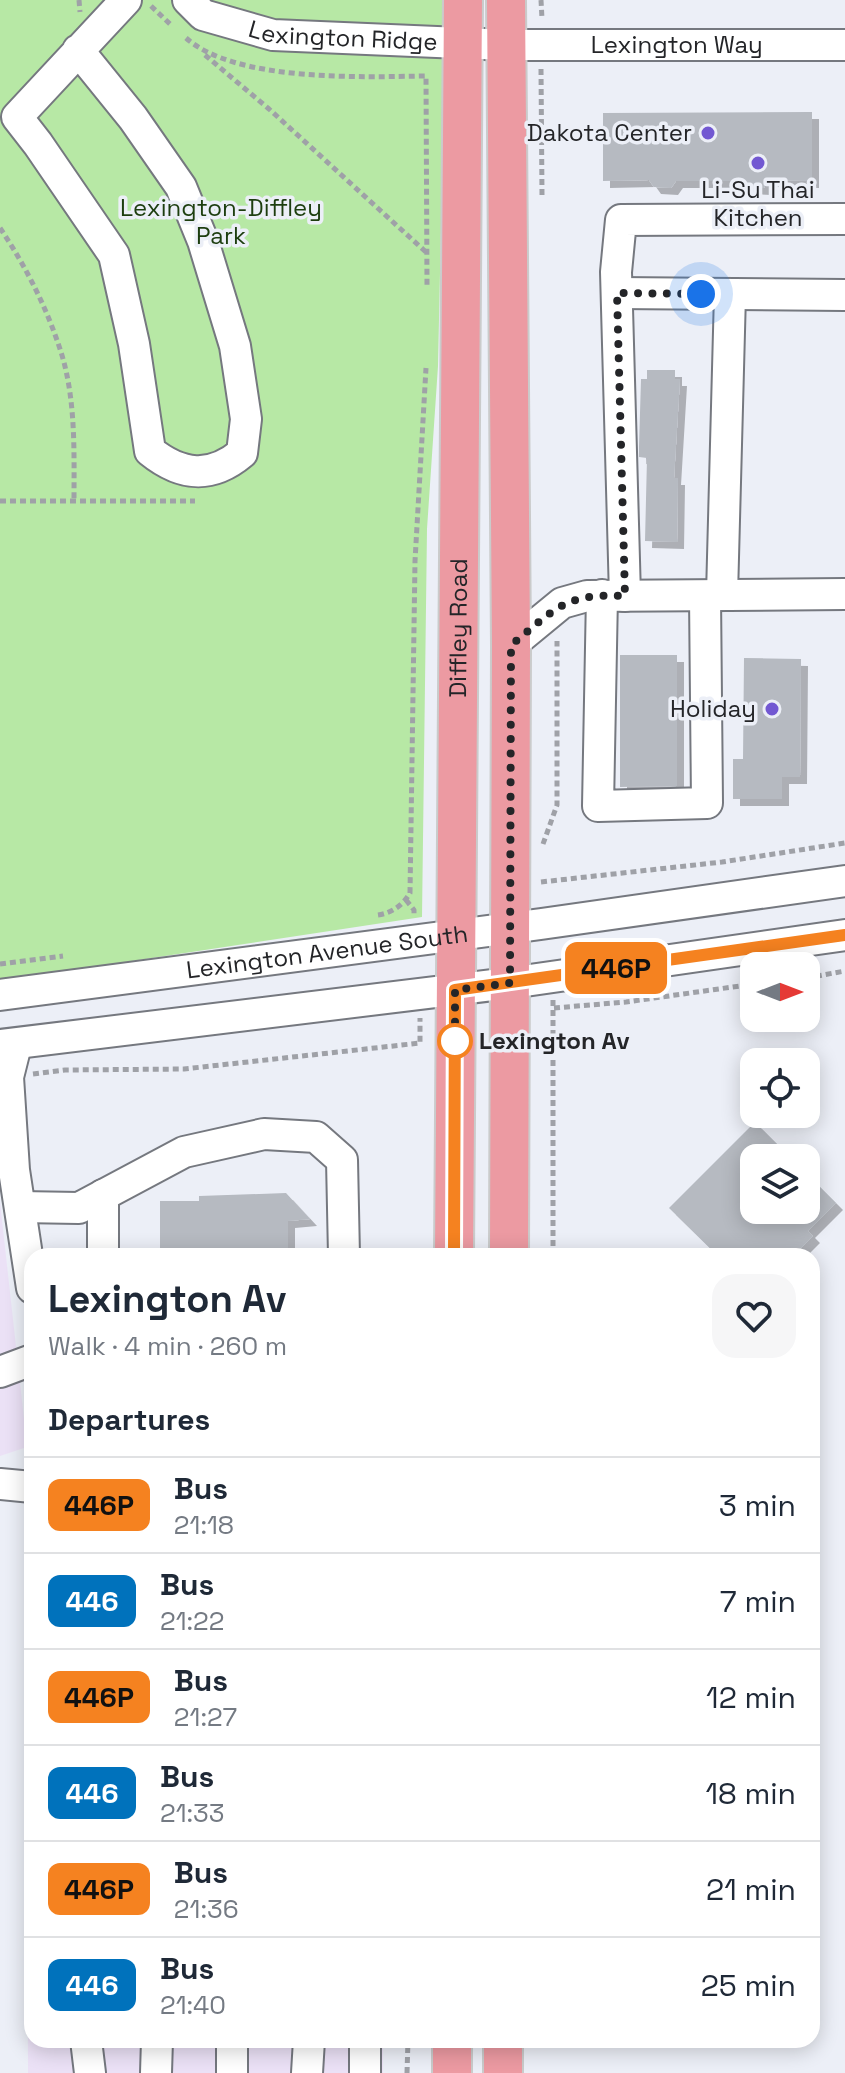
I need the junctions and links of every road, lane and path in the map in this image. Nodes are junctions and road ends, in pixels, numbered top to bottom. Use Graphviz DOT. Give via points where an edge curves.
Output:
graph roads {
  1 [pos="126,0"];
  2 [pos="188,0"];
  3 [pos="463,0"];
  4 [pos="506,0"];
  5 [pos="462,43"];
  6 [pos="507,45"];
  7 [pos="845,45"];
  8 [pos="78,50"];
  9 [pos="201,51"];
  10 [pos="426,76"];
  11 [pos="845,219"];
  12 [pos="0,228"];
  13 [pos="427,253"];
  14 [pos="617,293"];
  15 [pos="730,294"];
  16 [pos="845,295"];
  17 [pos="427,298"];
  18 [pos="427,358"];
  19 [pos="204,470"];
  20 [pos="0,501"];
  21 [pos="74,501"];
  22 [pos="845,594"];
  23 [pos="714,595"];
  24 [pos="613,596"];
  25 [pos="511,645"];
  26 [pos="845,843"];
  27 [pos="845,881"];
  28 [pos="537,882"];
  29 [pos="406,900"];
  30 [pos="510,928"];
  31 [pos="455,934"];
  32 [pos="845,935"];
  33 [pos="845,971"];
  34 [pos="820,975"];
  35 [pos="510,983"];
  36 [pos="740,986"];
  37 [pos="455,990"];
  38 [pos="0,995"];
  39 [pos="554,1008"];
  40 [pos="413,1043"];
  41 [pos="8,1045"];
  42 [pos="8,1077"];
  43 [pos="103,1195"];
  44 [pos="14,1221"];
  45 [pos="103,1248"];
  46 [pos="344,1248"];
  47 [pos="454,1248"];
  48 [pos="509,1248"];
  49 [pos="24,1258"];
  50 [pos="24,1363"];
  51 [pos="0,1372"];
  52 [pos="0,1484"];
  53 [pos="24,1486"];
  54 [pos="87,2048"];
  55 [pos="157,2048"];
  56 [pos="232,2048"];
  57 [pos="309,2048"];
  58 [pos="365,2048"];
  59 [pos="408,2048"];
  60 [pos="452,2048"];
  61 [pos="503,2048"];
  62 [pos="90,2073"];
  63 [pos="156,2073"];
  64 [pos="232,2073"];
  65 [pos="307,2073"];
  66 [pos="365,2073"];
  67 [pos="407,2073"];
  68 [pos="452,2073"];
  69 [pos="503,2073"];
  1 -- 8 [label="street"];
  2 -- 5 [label="street, Lexington Ridge" via="203,15 273,35"];
  3 -- 5 [label="main road, Diffley Road"];
  4 -- 6 [label="main road"];
  5 -- 6 [label="street, Lexington Ridge"];
  5 -- 31 [label="main road, Diffley Road"];
  6 -- 7 [label="street, Lexington Way"];
  6 -- 25 [label="main road"];
  8 -- 19 [label="street" via="181,187 235,346 246,419 242,453 225,467"];
  8 -- 19 [label="street" via="17,117 114,255 150,451 167,465"];
  9 -- 13 [label="path"];
  10 -- 13 [label="path"];
  11 -- 14 [label="street" via="621,220"];
  12 -- 21 [label="path" via="35,288 61,350 70,399"];
  13 -- 17 [label="path"];
  14 -- 15 [label="street"];
  14 -- 24 [label="street"];
  15 -- 16 [label="street"];
  15 -- 23 [label="street"];
  18 -- 29 [label="path" via="415,561"];
  19 -- 21 [label="path" via="204,501"];
  20 -- 21 [label="path"];
  22 -- 23 [label="street"];
  23 -- 24 [label="street"];
  23 -- 24 [label="street" via="707,803 598,806"];
  24 -- 25 [label="street" via="562,603"];
  25 -- 30 [label="main road"];
  26 -- 28 [label="path"];
  27 -- 30 [label="street, Lexington Avenue South"];
  30 -- 31 [label="street, Lexington Avenue South"];
  30 -- 35 [label="main road"];
  31 -- 37 [label="main road, Diffley Road"];
  31 -- 38 [label="street, Lexington Avenue South"];
  32 -- 35 [label="street, Lexington Avenue South"];
  33 -- 34 [label="path"];
  35 -- 37 [label="street, Lexington Avenue South"];
  35 -- 48 [label="main road"];
  36 -- 39 [label="path"];
  37 -- 41 [label="street, Lexington Avenue South"];
  37 -- 47 [label="main road, Diffley Road"];
  40 -- 42 [label="path" via="184,1069 65,1070"];
  41 -- 42 [label="street"];
  42 -- 44 [label="street"];
  43 -- 44 [label="street" via="79,1208"];
  43 -- 45 [label="street"];
  43 -- 46 [label="street" via="184,1152 264,1134 316,1137 342,1160"];
  44 -- 49 [label="street"];
  50 -- 51 [label="street"];
  52 -- 53 [label="street"];
  54 -- 62 [label="street"];
  55 -- 63 [label="street"];
  56 -- 64 [label="street"];
  57 -- 65 [label="street"];
  58 -- 66 [label="street"];
  59 -- 67 [label="path"];
  60 -- 68 [label="main road"];
  61 -- 69 [label="main road"];
}
